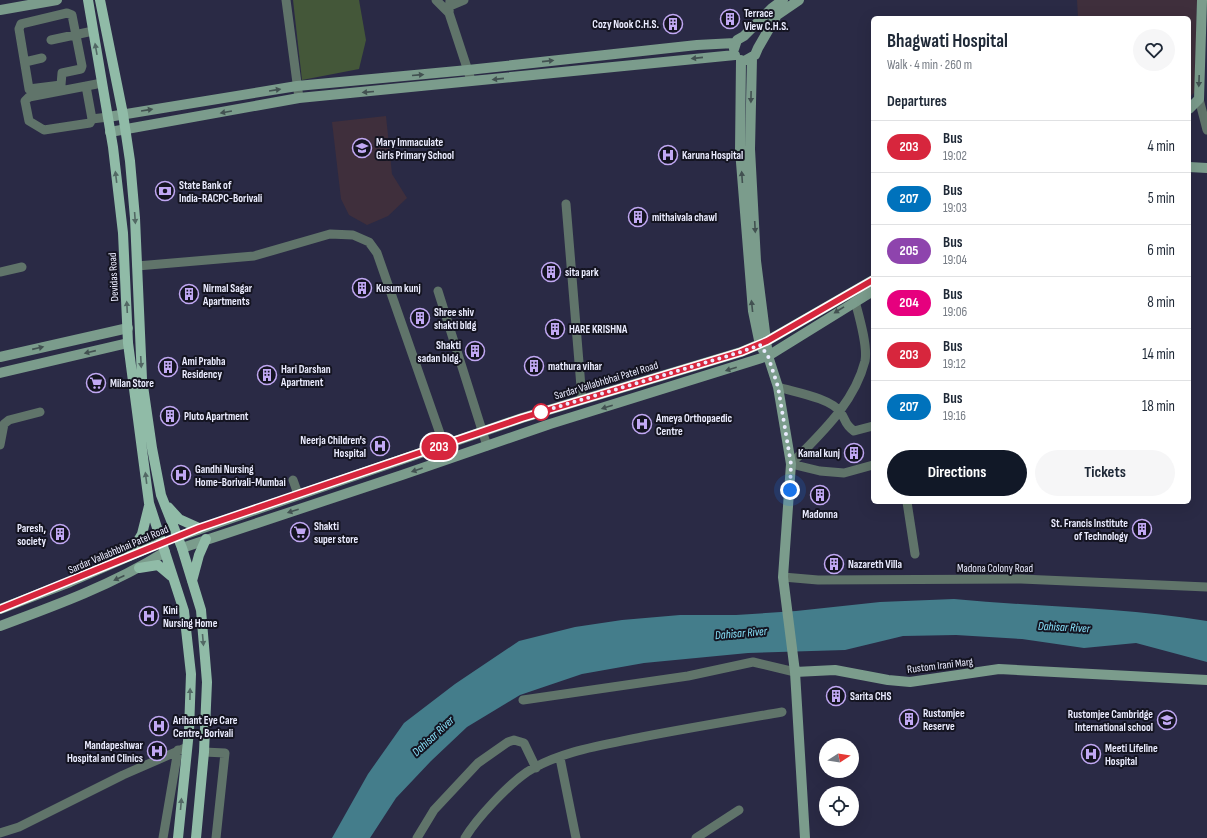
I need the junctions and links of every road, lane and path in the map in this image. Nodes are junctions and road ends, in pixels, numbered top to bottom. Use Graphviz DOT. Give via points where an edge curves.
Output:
graph roads {
  1 [pos="57,0"];
  2 [pos="88,0"];
  3 [pos="100,0"];
  4 [pos="286,0"];
  5 [pos="436,0"];
  6 [pos="464,0"];
  7 [pos="783,0"];
  8 [pos="799,0"];
  9 [pos="1202,0"];
  10 [pos="13,4"];
  11 [pos="448,7"];
  12 [pos="0,10"];
  13 [pos="93,31"];
  14 [pos="76,35"];
  15 [pos="744,36"];
  16 [pos="51,40"];
  17 [pos="735,43"];
  18 [pos="758,48"];
  19 [pos="738,57"];
  20 [pos="42,58"];
  21 [pos="752,58"];
  22 [pos="25,62"];
  23 [pos="468,70"];
  24 [pos="390,77"];
  25 [pos="471,82"];
  26 [pos="102,83"];
  27 [pos="86,86"];
  28 [pos="297,86"];
  29 [pos="392,90"];
  30 [pos="299,98"];
  31 [pos="1199,99"];
  32 [pos="1191,107"];
  33 [pos="124,114"];
  34 [pos="108,117"];
  35 [pos="92,119"];
  36 [pos="126,130"];
  37 [pos="1207,130"];
  38 [pos="110,132"];
  39 [pos="1191,167"];
  40 [pos="1207,168"];
  41 [pos="566,204"];
  42 [pos="137,266"];
  43 [pos="22,267"];
  44 [pos="0,272"];
  45 [pos="871,281"];
  46 [pos="438,292"];
  47 [pos="871,293"];
  48 [pos="855,301"];
  49 [pos="128,328"];
  50 [pos="128,343"];
  51 [pos="764,343"];
  52 [pos="768,356"];
  53 [pos="0,357"];
  54 [pos="0,373"];
  55 [pos="778,387"];
  56 [pos="582,399"];
  57 [pos="40,412"];
  58 [pos="840,412"];
  59 [pos="871,427"];
  60 [pos="483,431"];
  61 [pos="0,445"];
  62 [pos="444,445"];
  63 [pos="487,446"];
  64 [pos="791,464"];
  65 [pos="871,466"];
  66 [pos="293,480"];
  67 [pos="298,494"];
  68 [pos="161,495"];
  69 [pos="149,503"];
  70 [pos="906,504"];
  71 [pos="199,528"];
  72 [pos="177,537"];
  73 [pos="206,539"];
  74 [pos="163,547"];
  75 [pos="182,548"];
  76 [pos="915,554"];
  77 [pos="129,556"];
  78 [pos="140,568"];
  79 [pos="782,577"];
  80 [pos="174,579"];
  81 [pos="192,582"];
  82 [pos="1207,587"];
  83 [pos="0,609"];
  84 [pos="0,626"];
  85 [pos="795,672"];
  86 [pos="1207,680"];
  87 [pos="523,700"];
  88 [pos="782,712"];
  89 [pos="183,748"];
  90 [pos="204,752"];
  91 [pos="560,758"];
  92 [pos="536,768"];
  93 [pos="739,810"];
  94 [pos="0,833"];
  95 [pos="163,838"];
  96 [pos="178,838"];
  97 [pos="196,838"];
  98 [pos="216,838"];
  99 [pos="417,838"];
  100 [pos="465,838"];
  101 [pos="576,838"];
  102 [pos="696,838"];
  103 [pos="805,838"];
  1 -- 10 [label="street"];
  2 -- 13 [label="main road, Devidas Road"];
  3 -- 33 [label="main road"];
  4 -- 28 [label="street"];
  5 -- 11 [label="street"];
  6 -- 11 [label="street"];
  7 -- 15 [label="street"];
  8 -- 18 [label="street" via="777,15"];
  9 -- 31 [label="street, one-way"];
  10 -- 12 [label="street"];
  11 -- 23 [label="street"];
  13 -- 14 [label="street"];
  26 -- 13 [label="main road, Devidas Road, one-way"];
  14 -- 16 [label="street"];
  14 -- 22 [label="street" via="72,15 67,13 21,24 19,29"];
  14 -- 22 [label="street" via="82,66 81,69 62,73 61,85 29,89"];
  15 -- 17 [label="street"];
  15 -- 18 [label="street" via="756,41"];
  17 -- 19 [label="street"];
  23 -- 17 [label="street, one-way"];
  18 -- 21 [label="street"];
  19 -- 21 [label="street"];
  19 -- 25 [label="street, one-way"];
  51 -- 19 [label="street, one-way" via="753,311 740,150"];
  20 -- 22 [label="street"];
  21 -- 51 [label="street, one-way" via="750,149 756,261"];
  24 -- 23 [label="street, one-way"];
  23 -- 25 [label="street"];
  24 -- 28 [label="street"];
  24 -- 29 [label="street"];
  25 -- 29 [label="street"];
  26 -- 27 [label="street"];
  26 -- 34 [label="main road, Devidas Road"];
  27 -- 35 [label="street"];
  27 -- 35 [label="street" via="29,97 25,101 29,121 44,130 90,123"];
  28 -- 30 [label="street"];
  33 -- 28 [label="street, one-way"];
  29 -- 30 [label="street, one-way"];
  30 -- 36 [label="street, one-way"];
  31 -- 32 [label="street"];
  31 -- 37 [label="street"];
  33 -- 34 [label="street"];
  33 -- 36 [label="main road"];
  34 -- 35 [label="street"];
  34 -- 38 [label="main road, Devidas Road"];
  36 -- 38 [label="street"];
  36 -- 42 [label="main road, one-way"];
  49 -- 38 [label="main road, Devidas Road, one-way" via="123,233"];
  39 -- 40 [label="street"];
  41 -- 56 [label="street"];
  42 -- 62 [label="street" via="254,256 330,234 353,235 369,242 377,253"];
  42 -- 68 [label="main road, one-way" via="142,379"];
  43 -- 44 [label="street"];
  45 -- 51 [label="street, Sardar Vallabhbhai Patel Road"];
  46 -- 60 [label="street"];
  47 -- 48 [label="street"];
  48 -- 52 [label="street, one-way"];
  48 -- 58 [label="street" via="862,328 865,360 853,390"];
  49 -- 50 [label="main road, Devidas Road"];
  53 -- 49 [label="street, one-way"];
  50 -- 54 [label="street, one-way"];
  69 -- 50 [label="main road, Devidas Road, one-way"];
  51 -- 52 [label="street"];
  51 -- 56 [label="street, Sardar Vallabhbhai Patel Road"];
  52 -- 55 [label="street"];
  52 -- 63 [label="street, one-way"];
  55 -- 58 [label="street" via="831,403"];
  55 -- 64 [label="street"];
  56 -- 60 [label="street, Sardar Vallabhbhai Patel Road"];
  57 -- 61 [label="street" via="9,420 4,424"];
  58 -- 59 [label="street" via="846,426 854,431"];
  58 -- 64 [label="street"];
  60 -- 62 [label="street, Sardar Vallabhbhai Patel Road"];
  60 -- 63 [label="street"];
  62 -- 67 [label="street, Sardar Vallabhbhai Patel Road"];
  63 -- 73 [label="street, one-way"];
  64 -- 65 [label="street" via="820,471 844,473"];
  64 -- 79 [label="street"];
  66 -- 67 [label="street"];
  67 -- 71 [label="street, Sardar Vallabhbhai Patel Road"];
  68 -- 71 [label="main road" via="179,519"];
  68 -- 72 [label="main road"];
  69 -- 74 [label="main road, Devidas Road"];
  69 -- 77 [label="main road" via="142,534"];
  70 -- 76 [label="street"];
  71 -- 72 [label="street, Sardar Vallabhbhai Patel Road"];
  72 -- 74 [label="main road, Sardar Vallabhbhai Patel Road"];
  72 -- 75 [label="main road"];
  73 -- 75 [label="street"];
  73 -- 81 [label="main road"];
  74 -- 75 [label="main road"];
  74 -- 77 [label="street, Sardar Vallabhbhai Patel Road"];
  74 -- 78 [label="street, Sardar Vallabhbhai Patel Road"];
  74 -- 80 [label="main road, Devidas Road"];
  75 -- 81 [label="main road"];
  77 -- 83 [label="street, Sardar Vallabhbhai Patel Road"];
  78 -- 80 [label="main road" via="158,565"];
  78 -- 84 [label="street, Sardar Vallabhbhai Patel Road, one-way" via="66,601"];
  79 -- 82 [label="street, Madona Colony Road" via="818,580 1021,579"];
  79 -- 85 [label="street"];
  89 -- 80 [label="main road, Devidas Road, one-way" via="189,731 191,674 184,611"];
  81 -- 90 [label="main road, one-way" via="201,610 207,682"];
  85 -- 86 [label="street, Rustom Irani Marg" via="835,670 910,682 999,669"];
  85 -- 87 [label="street" via="753,662 688,676"];
  85 -- 103 [label="street"];
  88 -- 91 [label="street" via="615,743"];
  89 -- 94 [label="street" via="19,827"];
  89 -- 95 [label="street"];
  96 -- 89 [label="main road, Devidas Road, one-way" via="184,770"];
  90 -- 97 [label="main road"];
  90 -- 98 [label="street" via="225,753"];
  91 -- 92 [label="street"];
  91 -- 101 [label="street"];
  92 -- 99 [label="street" via="524,743 514,740 508,742 478,763 434,810"];
  92 -- 100 [label="street" via="526,773 498,798"];
  93 -- 102 [label="street"];
}
